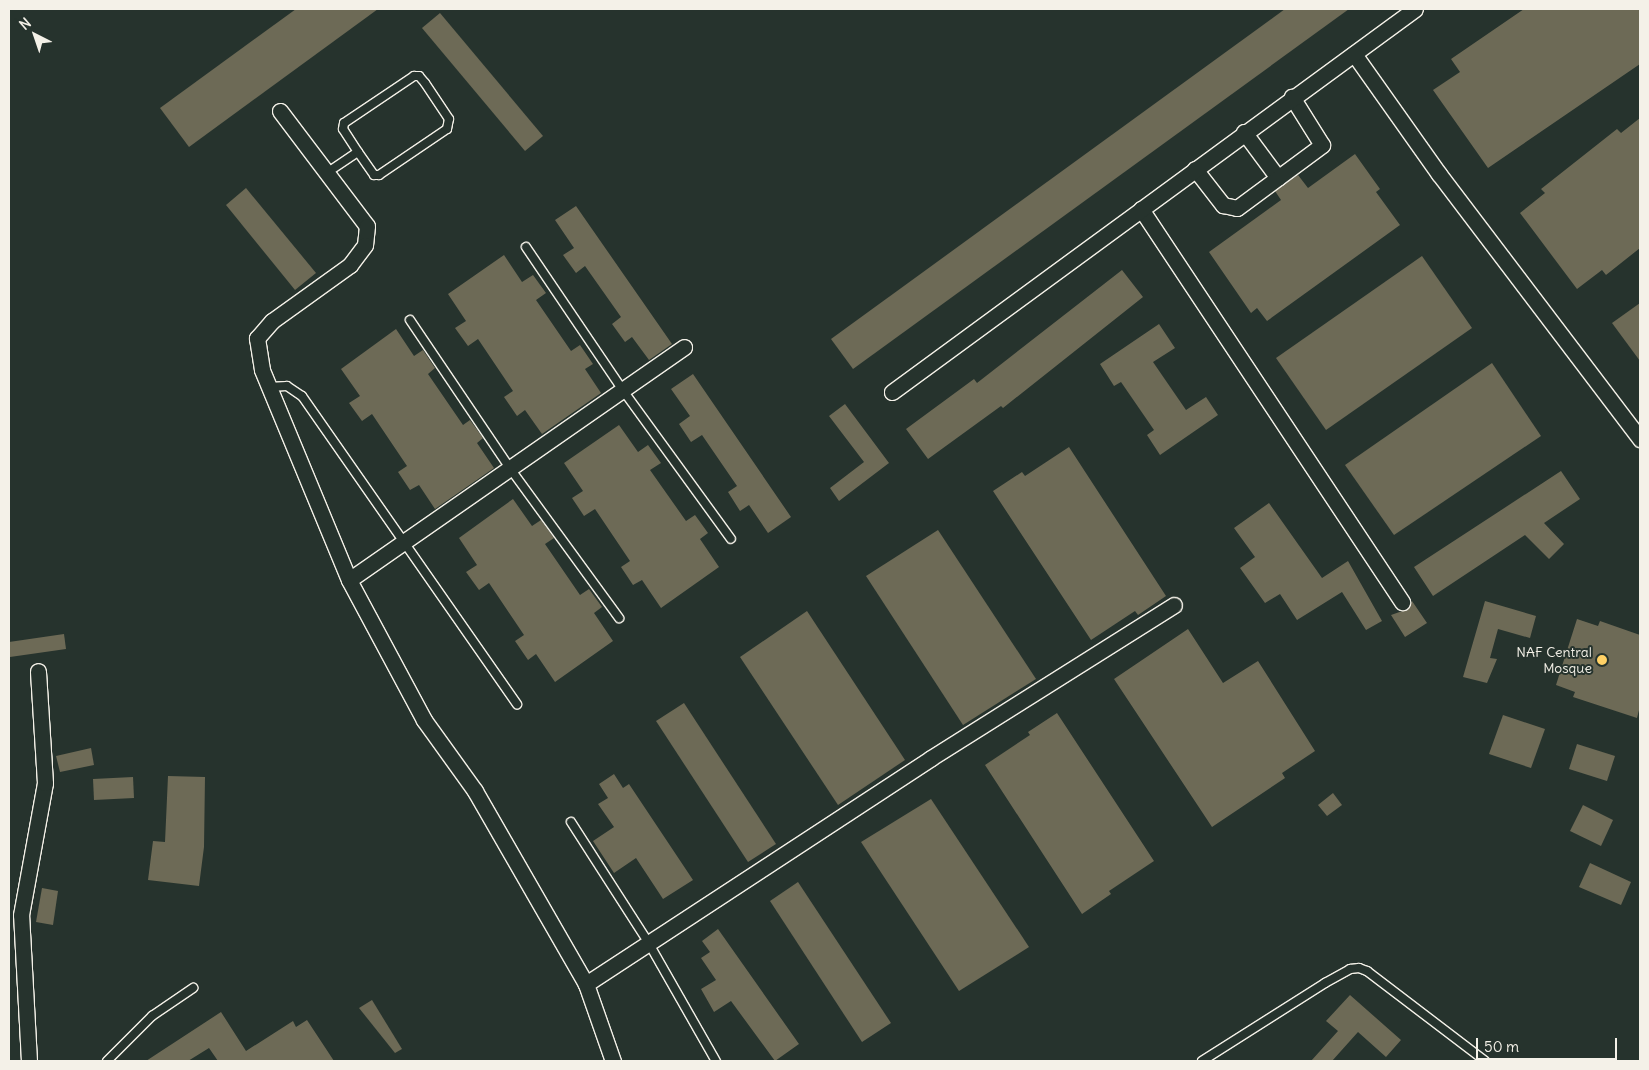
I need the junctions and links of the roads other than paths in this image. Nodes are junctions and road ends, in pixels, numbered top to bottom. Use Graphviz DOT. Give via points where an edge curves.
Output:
graph roads {
  1 [pos="1415,9"];
  2 [pos="1354,54"];
  3 [pos="1292,97"];
  4 [pos="280,111"];
  5 [pos="1244,132"];
  6 [pos="358,152"];
  7 [pos="1195,169"];
  8 [pos="328,172"];
  9 [pos="1278,178"];
  10 [pos="1141,209"];
  11 [pos="526,247"];
  12 [pos="410,320"];
  13 [pos="684,347"];
  14 [pos="269,387"];
  15 [pos="622,389"];
  16 [pos="892,392"];
  17 [pos="1640,439"];
  18 [pos="509,467"];
  19 [pos="731,539"];
  20 [pos="403,542"];
  21 [pos="349,580"];
  22 [pos="1402,602"];
  23 [pos="1174,605"];
  24 [pos="619,618"];
  25 [pos="38,671"];
  26 [pos="517,704"];
  27 [pos="571,822"];
  28 [pos="648,942"];
  29 [pos="586,984"];
  30 [pos="193,988"];
  31 [pos="29,1061"];
  32 [pos="107,1061"];
  33 [pos="613,1061"];
  34 [pos="716,1061"];
  35 [pos="1202,1061"];
  36 [pos="1485,1061"];
  1 -- 2 [label="street"];
  2 -- 3 [label="street"];
  2 -- 17 [label="street" via="1440,174"];
  3 -- 5 [label="street"];
  3 -- 9 [label="street" via="1322,145"];
  4 -- 8 [label="street"];
  5 -- 7 [label="street"];
  5 -- 9 [label="street"];
  6 -- 6 [label="lane" via="342,129 344,123 414,76 419,76 450,118 447,129 376,176"];
  6 -- 8 [label="lane"];
  7 -- 9 [label="street" via="1223,205 1237,208"];
  7 -- 10 [label="street"];
  8 -- 14 [label="street" via="367,226 365,245 350,265 272,321 257,338 262,370"];
  10 -- 16 [label="street"];
  10 -- 22 [label="street"];
  11 -- 15 [label="lane"];
  12 -- 18 [label="lane"];
  13 -- 15 [label="street"];
  14 -- 20 [label="lane" via="287,386 302,396"];
  14 -- 21 [label="street"];
  15 -- 18 [label="street"];
  15 -- 19 [label="lane"];
  18 -- 20 [label="street"];
  18 -- 24 [label="lane"];
  20 -- 21 [label="street"];
  20 -- 26 [label="lane"];
  21 -- 29 [label="street" via="424,720 475,791"];
  23 -- 28 [label="street"];
  25 -- 31 [label="street" via="45,783 21,915"];
  27 -- 28 [label="lane"];
  28 -- 29 [label="street"];
  28 -- 34 [label="lane"];
  29 -- 33 [label="street"];
  30 -- 32 [label="lane" via="152,1016"];
  35 -- 36 [label="lane" via="1325,983 1358,968 1367,971"];
}
